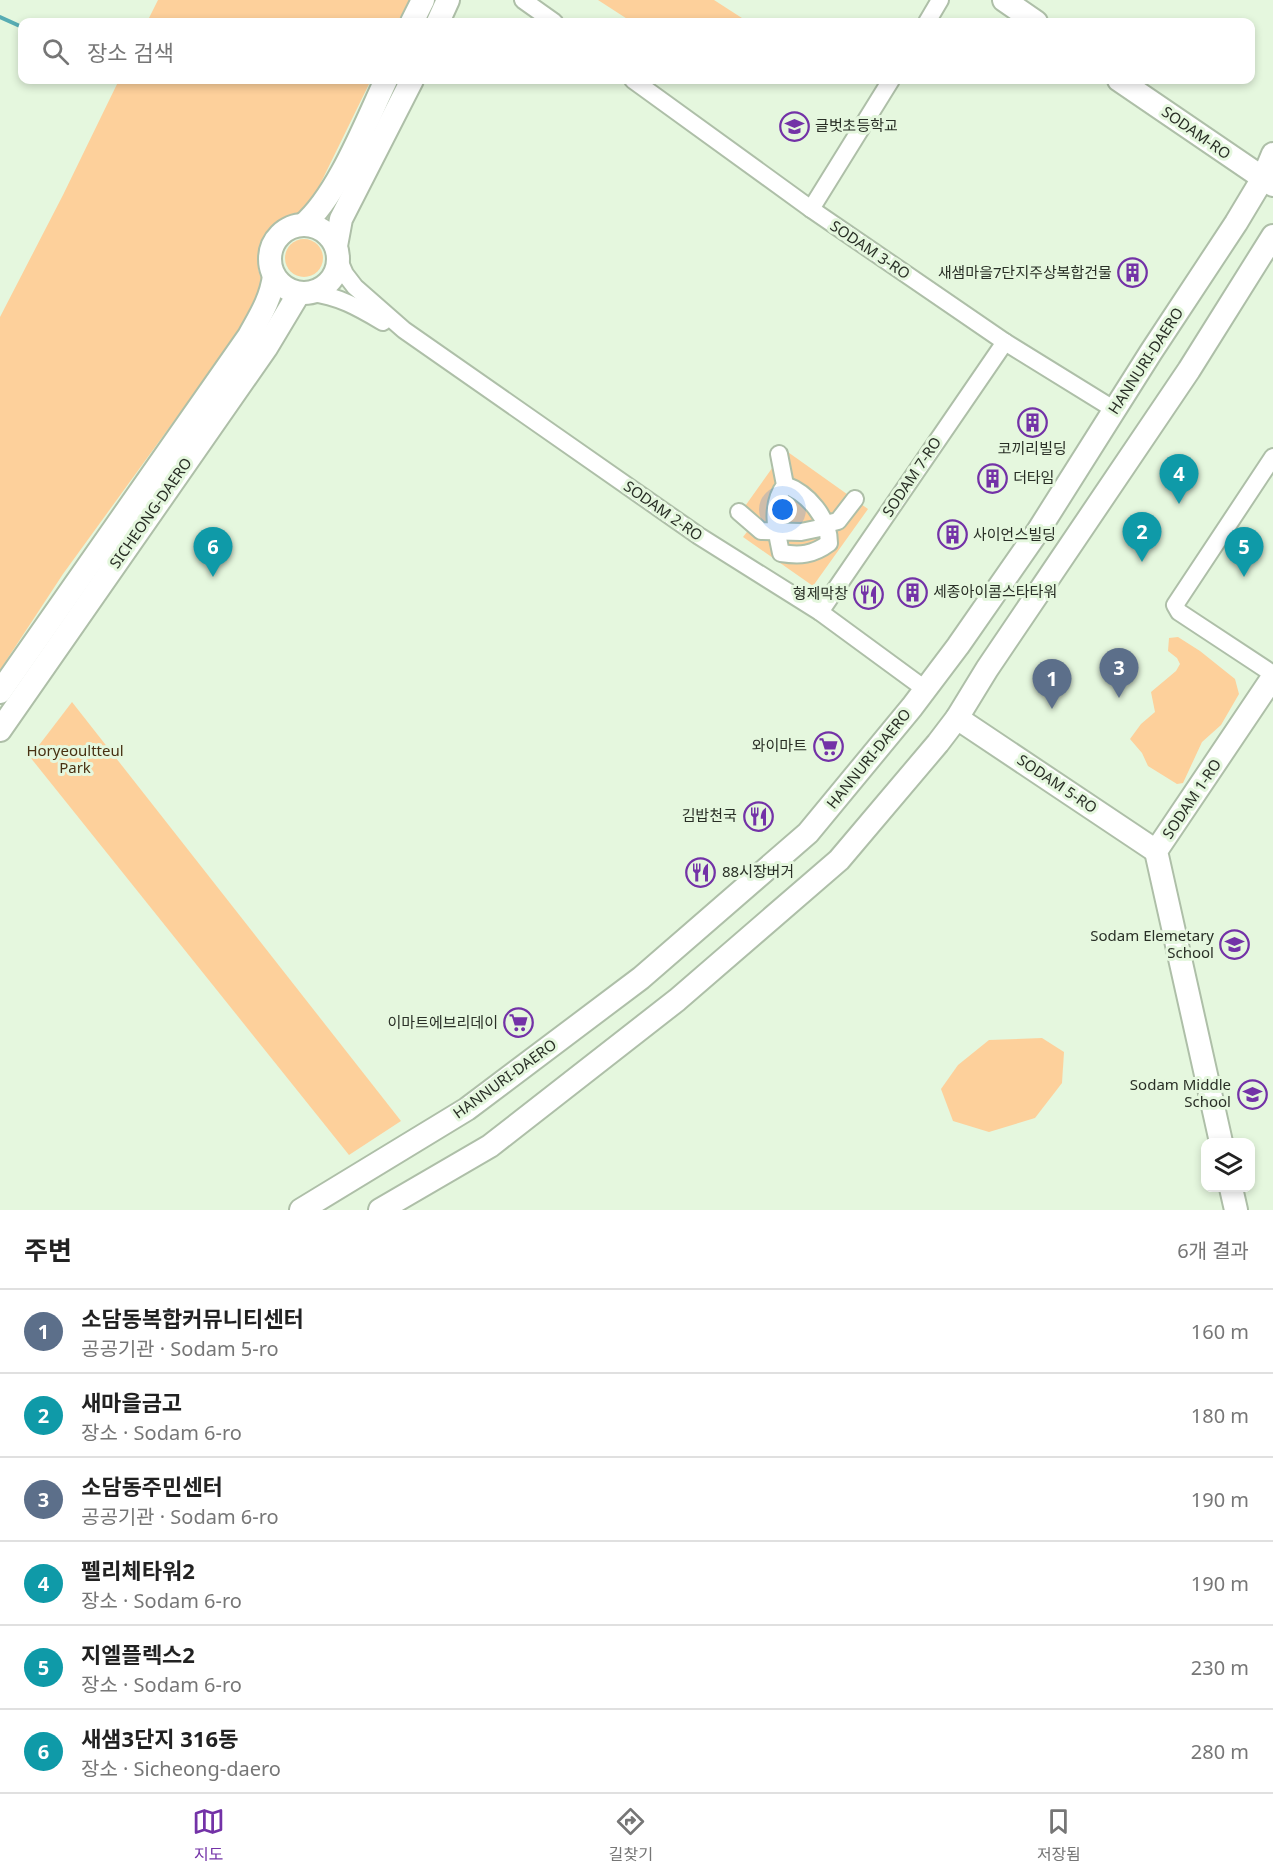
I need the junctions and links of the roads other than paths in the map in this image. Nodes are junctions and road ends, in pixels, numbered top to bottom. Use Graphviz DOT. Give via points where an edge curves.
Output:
graph roads {
  1 [pos="423,0"];
  2 [pos="448,0"];
  3 [pos="523,0"];
  4 [pos="940,0"];
  5 [pos="1004,0"];
  6 [pos="414,18"];
  7 [pos="440,18"];
  8 [pos="548,18"];
  9 [pos="929,18"];
  10 [pos="1030,18"];
  11 [pos="384,84"];
  12 [pos="410,84"];
  13 [pos="639,84"];
  14 [pos="889,84"];
  15 [pos="1125,84"];
  16 [pos="1273,154"];
  17 [pos="1268,182"];
  18 [pos="811,209"];
  19 [pos="303,225"];
  20 [pos="1273,236"];
  21 [pos="337,252"];
  22 [pos="274,276"];
  23 [pos="305,293"];
  24 [pos="404,330"];
  25 [pos="1005,342"];
  26 [pos="1114,410"];
  27 [pos="779,454"];
  28 [pos="1273,457"];
  29 [pos="784,485"];
  30 [pos="855,499"];
  31 [pos="739,512"];
  32 [pos="826,524"];
  33 [pos="777,532"];
  34 [pos="820,612"];
  35 [pos="1273,675"];
  36 [pos="925,689"];
  37 [pos="0,692"];
  38 [pos="957,718"];
  39 [pos="0,730"];
  40 [pos="1156,851"];
  41 [pos="1220,1138"];
  42 [pos="1232,1192"];
  43 [pos="301,1210"];
  44 [pos="380,1210"];
  45 [pos="1236,1210"];
  1 -- 6 [label="street"];
  2 -- 7 [label="street"];
  3 -- 8 [label="street"];
  4 -- 9 [label="street"];
  5 -- 10 [label="street"];
  11 -- 19 [label="street" via="345,165 323,203"];
  12 -- 21 [label="street" via="341,219"];
  13 -- 18 [label="street, SODAM 3-RO"];
  14 -- 18 [label="street"];
  15 -- 17 [label="street, SODAM-RO"];
  16 -- 17 [label="street, HANNURI-DAERO"];
  17 -- 26 [label="street, HANNURI-DAERO"];
  18 -- 25 [label="street, SODAM 3-RO"];
  19 -- 21 [label="street" via="330,236"];
  19 -- 22 [label="street" via="285,230 276,238 269,260"];
  20 -- 38 [label="street" via="1189,370"];
  21 -- 23 [label="street" via="337,270 331,281 322,289"];
  21 -- 24 [label="street" via="355,287"];
  22 -- 23 [label="street" via="287,290"];
  22 -- 37 [label="street, SICHEONG-DAERO" via="268,301 248,337"];
  23 -- 24 [label="street" via="348,302"];
  23 -- 39 [label="street, SICHEONG-DAERO"];
  24 -- 34 [label="street, SODAM 2-RO" via="699,536"];
  25 -- 26 [label="street, SODAM 3-RO"];
  25 -- 34 [label="street, SODAM 7-RO"];
  26 -- 36 [label="street, HANNURI-DAERO" via="1038,531"];
  27 -- 29 [label="street"];
  28 -- 35 [label="street" via="1175,605 1179,612"];
  29 -- 32 [label="street" via="805,495"];
  29 -- 33 [label="street" via="778,494"];
  30 -- 32 [label="street" via="838,521"];
  31 -- 33 [label="street" via="761,531"];
  32 -- 33 [label="street" via="801,532"];
  32 -- 33 [label="street" via="829,543 809,554 781,553"];
  34 -- 36 [label="street, SODAM 2-RO"];
  35 -- 40 [label="street, SODAM 1-RO"];
  36 -- 43 [label="street, HANNURI-DAERO" via="808,833 641,978 467,1109"];
  38 -- 40 [label="street, SODAM 5-RO"];
  38 -- 44 [label="street" via="839,860 677,1000 490,1146"];
  40 -- 41 [label="street, SODAM 1-RO"];
  42 -- 45 [label="street"];
}
